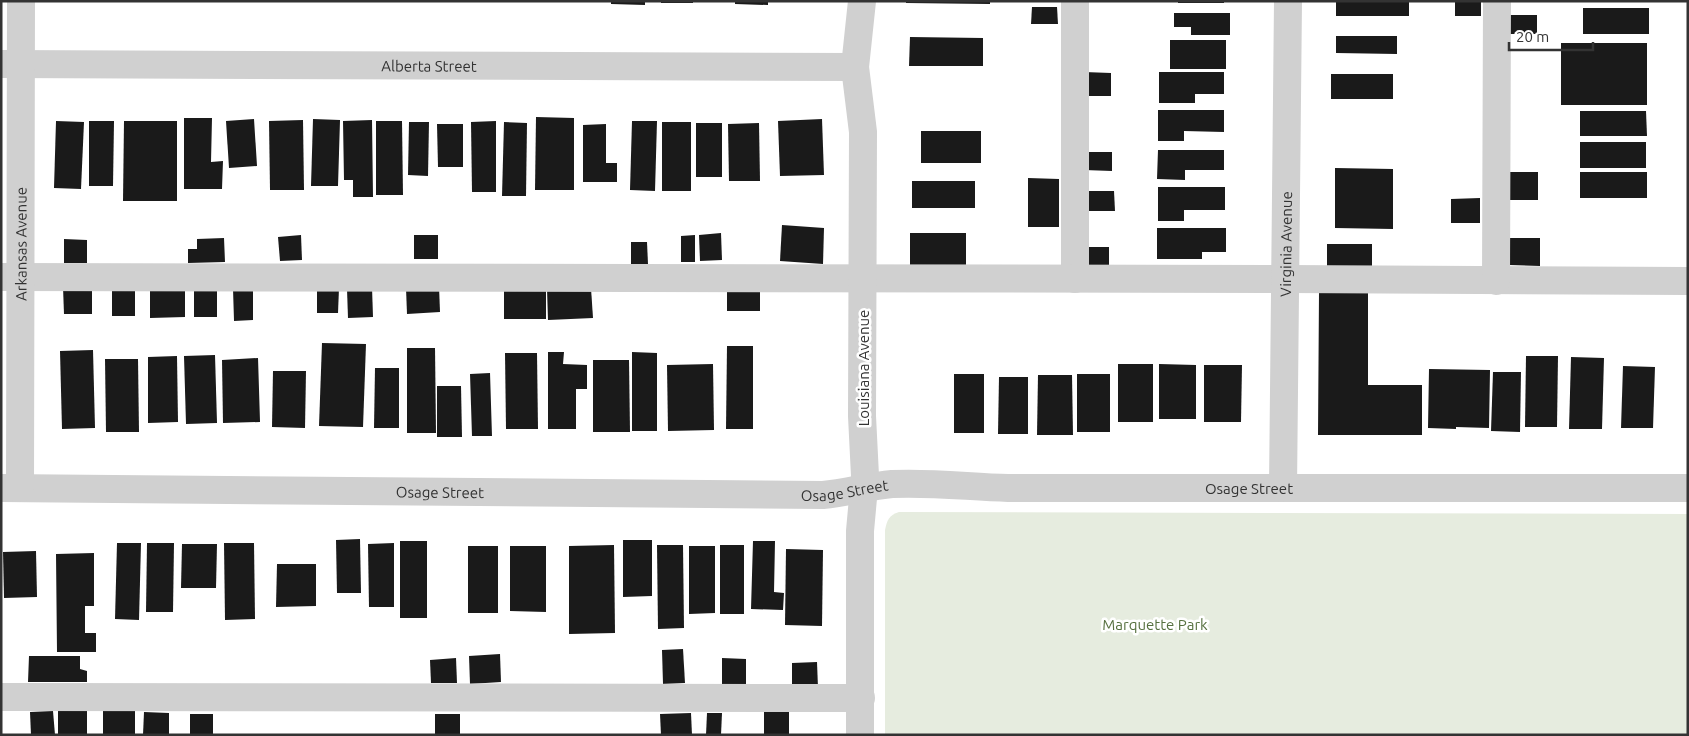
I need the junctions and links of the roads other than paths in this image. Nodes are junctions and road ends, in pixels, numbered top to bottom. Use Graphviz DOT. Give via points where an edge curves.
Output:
graph roads {
  1 [pos="21,1"];
  2 [pos="862,1"];
  3 [pos="1075,1"];
  4 [pos="1288,1"];
  5 [pos="1497,1"];
  6 [pos="11,64"];
  7 [pos="855,67"];
  8 [pos="11,277"];
  9 [pos="1075,279"];
  10 [pos="1286,279"];
  11 [pos="862,280"];
  12 [pos="1496,281"];
  13 [pos="1688,281"];
  14 [pos="10,488"];
  15 [pos="1283,488"];
  16 [pos="1688,488"];
  17 [pos="864,489"];
  18 [pos="1,697"];
  19 [pos="860,698"];
  20 [pos="860,735"];
  1 -- 6 [label="street, Arkansas Avenue"];
  2 -- 7 [label="street, Louisiana Avenue"];
  3 -- 9 [label="street"];
  4 -- 10 [label="street, Virginia Avenue"];
  5 -- 12 [label="street"];
  6 -- 7 [label="street, Alberta Street"];
  6 -- 8 [label="street, Arkansas Avenue"];
  7 -- 11 [label="street, Louisiana Avenue" via="863,132"];
  8 -- 11 [label="street"];
  8 -- 14 [label="street, Arkansas Avenue"];
  9 -- 10 [label="street"];
  9 -- 11 [label="street"];
  10 -- 12 [label="street"];
  10 -- 15 [label="street, Virginia Avenue"];
  11 -- 17 [label="street, Louisiana Avenue"];
  12 -- 13 [label="street"];
  14 -- 17 [label="street, Osage Street" via="823,495"];
  15 -- 16 [label="street, Osage Street"];
  15 -- 17 [label="street, Osage Street" via="1008,488 914,484"];
  17 -- 19 [label="street, Louisiana Avenue" via="860,532"];
  18 -- 19 [label="street"];
  19 -- 20 [label="street, Louisiana Avenue"];
}
